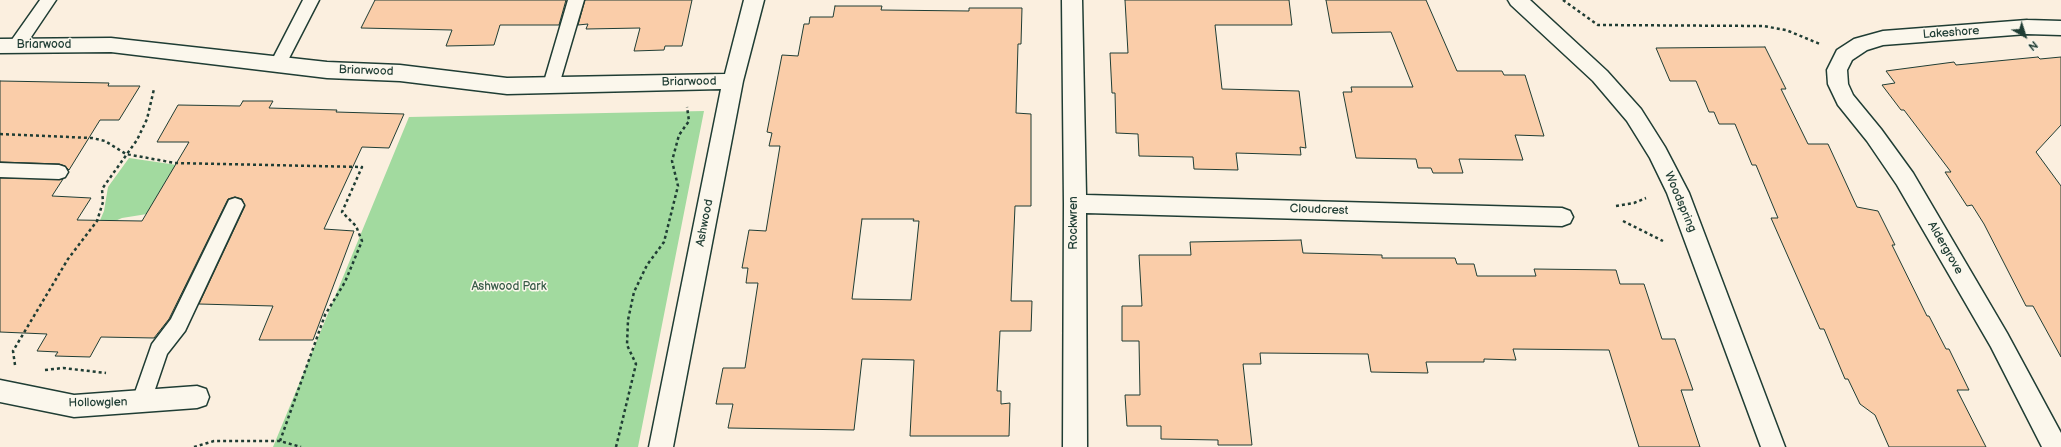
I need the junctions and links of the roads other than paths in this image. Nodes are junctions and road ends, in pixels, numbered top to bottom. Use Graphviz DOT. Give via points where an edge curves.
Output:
graph roads {
  1 [pos="48,0"];
  2 [pos="311,0"];
  3 [pos="576,0"];
  4 [pos="754,0"];
  5 [pos="1072,0"];
  6 [pos="1518,0"];
  7 [pos="2061,28"];
  8 [pos="8,45"];
  9 [pos="1844,55"];
  10 [pos="278,64"];
  11 [pos="733,81"];
  12 [pos="551,85"];
  13 [pos="0,170"];
  14 [pos="59,172"];
  15 [pos="1074,204"];
  16 [pos="235,205"];
  17 [pos="1562,217"];
  18 [pos="0,391"];
  19 [pos="197,397"];
  20 [pos="142,401"];
  21 [pos="661,447"];
  22 [pos="1075,447"];
  23 [pos="1773,447"];
  24 [pos="2055,447"];
  1 -- 8 [label="lane"];
  2 -- 10 [label="lane"];
  3 -- 12 [label="lane"];
  4 -- 11 [label="street, Ashwood"];
  5 -- 15 [label="street, Rockwren"];
  6 -- 23 [label="street, Woodspring" via="1600,76 1634,115 1658,153 1678,193"];
  7 -- 9 [label="street, Lakeshore" via="1883,38 1861,44"];
  8 -- 10 [label="street, Briarwood" via="111,45"];
  9 -- 24 [label="street, Aldergrove" via="1837,70 1838,84 1845,99 1905,179 1999,340"];
  10 -- 12 [label="street, Briarwood" via="327,70 400,73 507,86"];
  11 -- 12 [label="street, Briarwood"];
  11 -- 21 [label="street, Ashwood"];
  13 -- 14 [label="lane"];
  15 -- 17 [label="street, Cloudcrest"];
  15 -- 22 [label="street, Rockwren"];
  16 -- 20 [label="lane" via="178,325 158,350"];
  18 -- 20 [label="street, Hollowglen" via="74,406"];
  19 -- 20 [label="street, Hollowglen"];
}
